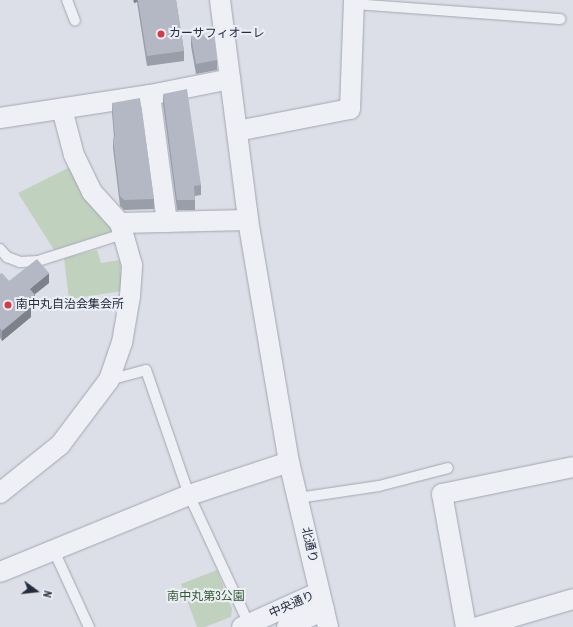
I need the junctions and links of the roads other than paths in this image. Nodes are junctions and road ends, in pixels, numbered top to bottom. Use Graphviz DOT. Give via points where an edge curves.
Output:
graph roads {
  1 [pos="67,0"];
  2 [pos="220,0"];
  3 [pos="354,2"];
  4 [pos="560,19"];
  5 [pos="75,21"];
  6 [pos="230,79"];
  7 [pos="150,95"];
  8 [pos="62,108"];
  9 [pos="0,118"];
  10 [pos="237,130"];
  11 [pos="248,220"];
  12 [pos="167,222"];
  13 [pos="122,228"];
  14 [pos="0,249"];
  15 [pos="109,380"];
  16 [pos="289,462"];
  17 [pos="573,467"];
  18 [pos="448,468"];
  19 [pos="0,493"];
  20 [pos="190,495"];
  21 [pos="298,498"];
  22 [pos="54,550"];
  23 [pos="0,572"];
  24 [pos="573,600"];
  25 [pos="324,610"];
  26 [pos="246,625"];
  27 [pos="89,627"];
  28 [pos="287,627"];
  29 [pos="466,627"];
  30 [pos="478,627"];
  1 -- 5 [label="lane"];
  2 -- 6 [label="street, 北通り"];
  3 -- 4 [label="lane"];
  3 -- 10 [label="street" via="350,109"];
  6 -- 7 [label="street"];
  6 -- 10 [label="street, 北通り"];
  7 -- 8 [label="street"];
  7 -- 12 [label="street"];
  8 -- 9 [label="street"];
  8 -- 13 [label="street" via="74,155 92,192"];
  10 -- 11 [label="street, 北通り"];
  11 -- 12 [label="street"];
  11 -- 16 [label="street, 北通り"];
  12 -- 13 [label="street"];
  13 -- 14 [label="lane" via="38,261 20,262 7,257"];
  13 -- 15 [label="street" via="132,266 130,296 122,343"];
  15 -- 19 [label="street" via="60,446"];
  15 -- 20 [label="lane" via="146,370"];
  16 -- 20 [label="street"];
  16 -- 21 [label="street, 北通り"];
  17 -- 29 [label="street" via="442,494"];
  18 -- 21 [label="lane" via="379,486"];
  20 -- 22 [label="street"];
  20 -- 26 [label="lane"];
  21 -- 25 [label="street, 北通り"];
  22 -- 23 [label="street"];
  22 -- 27 [label="lane"];
  24 -- 30 [label="street"];
  25 -- 26 [label="street, 中央通り"];
  25 -- 28 [label="street, 中央通り"];
}
